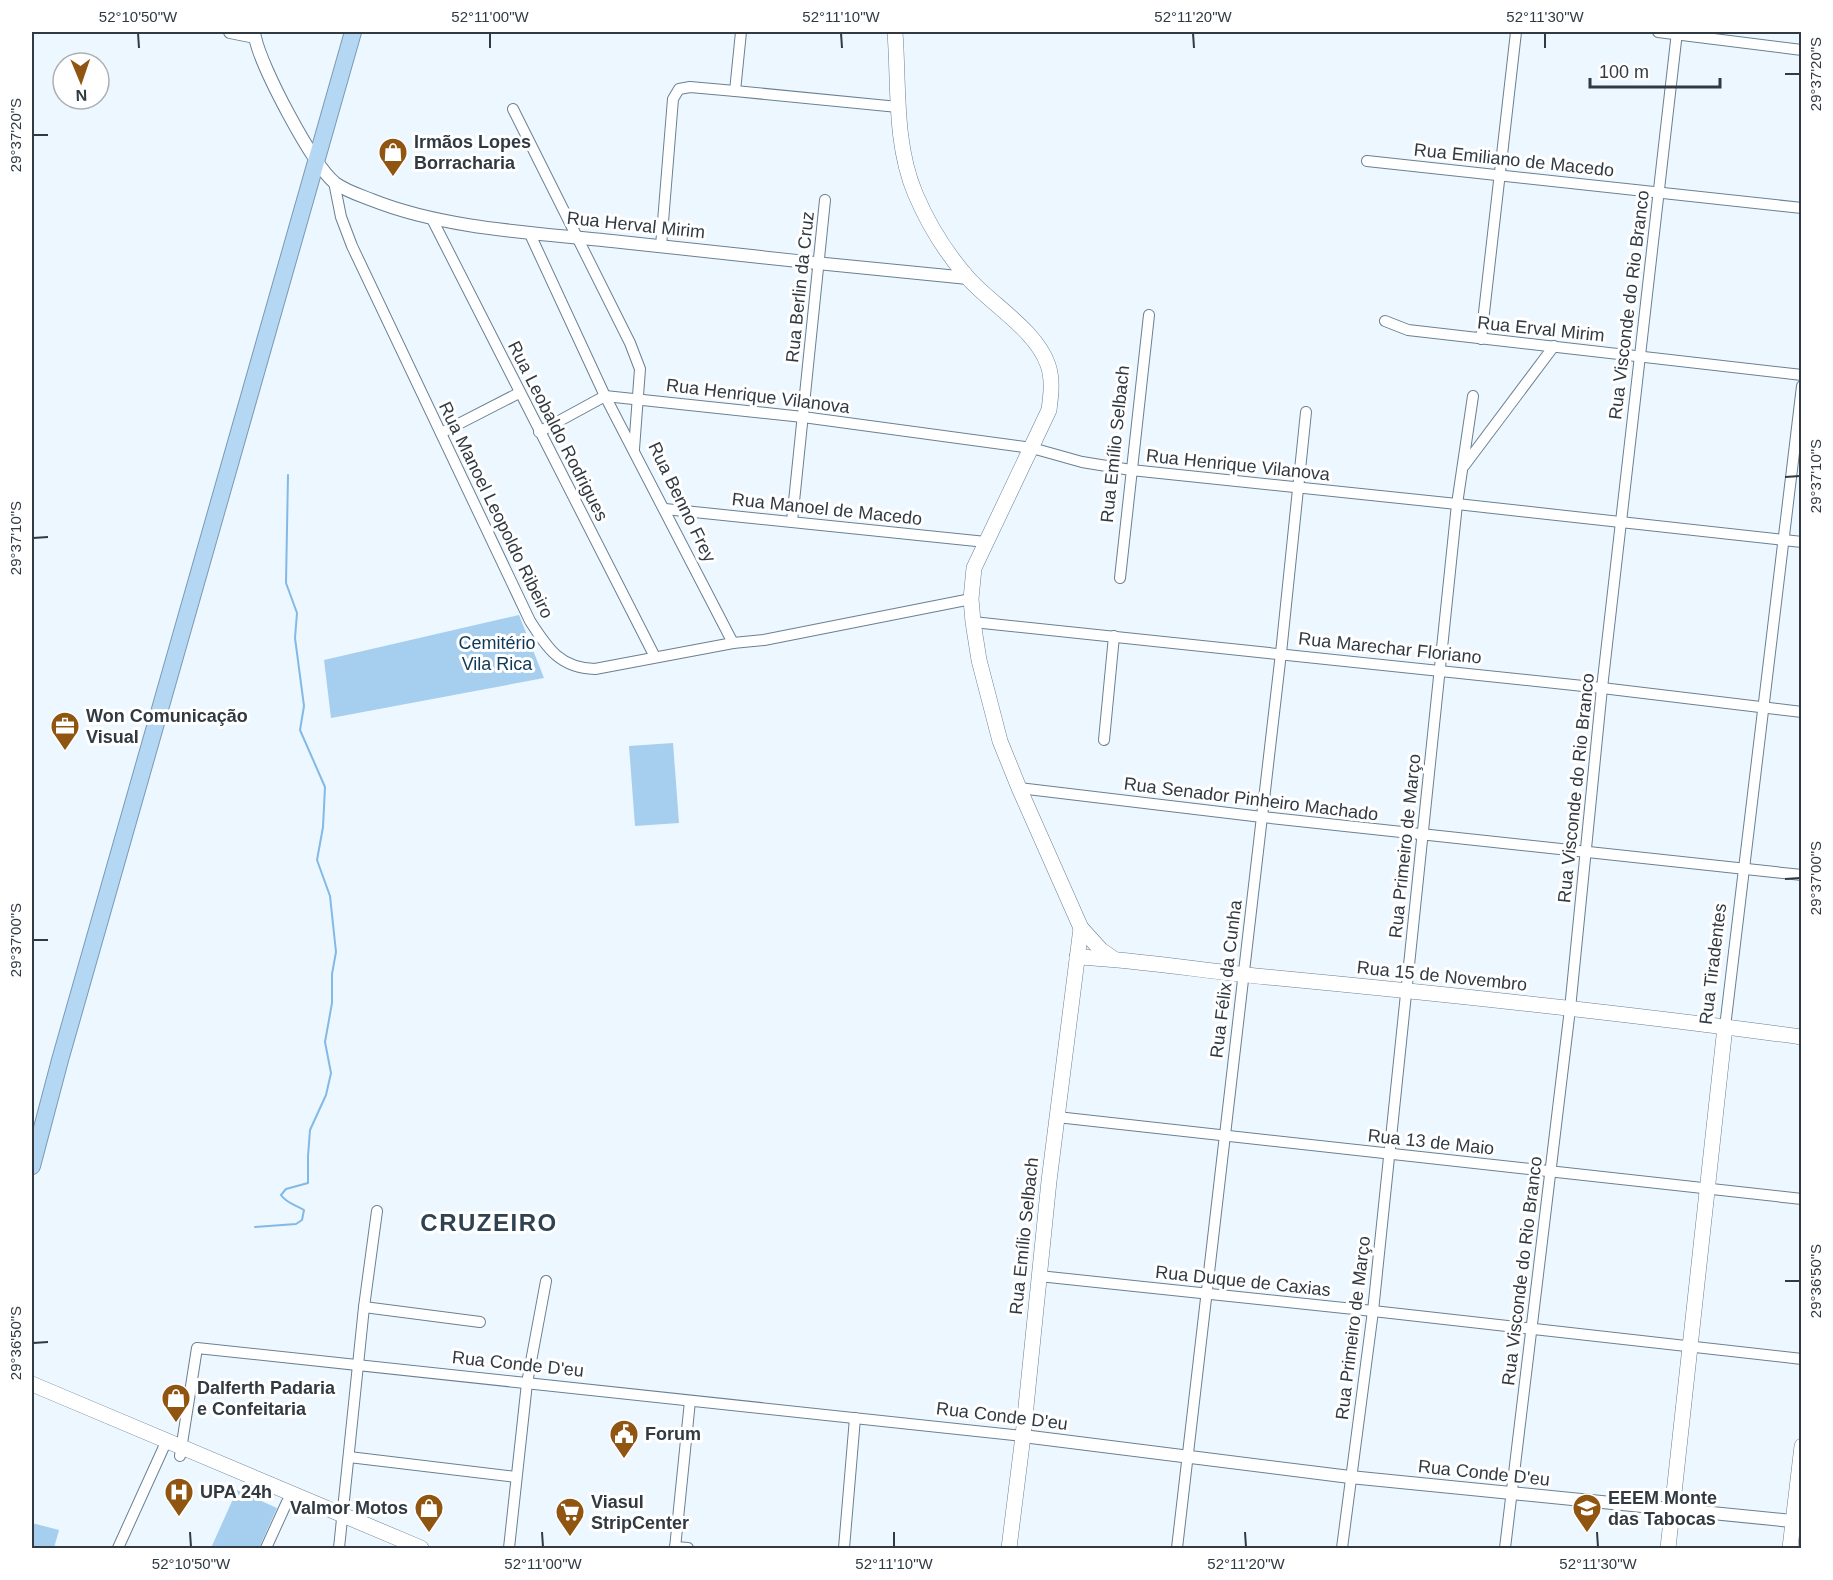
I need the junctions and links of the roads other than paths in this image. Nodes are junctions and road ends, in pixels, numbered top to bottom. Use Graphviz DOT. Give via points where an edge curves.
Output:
graph roads {
  1 [pos="230,32"];
  2 [pos="353,32"];
  3 [pos="741,32"];
  4 [pos="895,32"];
  5 [pos="1516,32"];
  6 [pos="1658,32"];
  7 [pos="1677,32"];
  8 [pos="256,34"];
  9 [pos="1802,50"];
  10 [pos="735,91"];
  11 [pos="898,107"];
  12 [pos="513,109"];
  13 [pos="317,160"];
  14 [pos="1367,161"];
  15 [pos="1500,175"];
  16 [pos="334,182"];
  17 [pos="1659,194"];
  18 [pos="825,200"];
  19 [pos="1802,208"];
  20 [pos="432,219"];
  21 [pos="529,232"];
  22 [pos="576,237"];
  23 [pos="661,246"];
  24 [pos="819,264"];
  25 [pos="968,278"];
  26 [pos="1149,315"];
  27 [pos="1386,321"];
  28 [pos="1481,339"];
  29 [pos="1554,346"];
  30 [pos="1640,356"];
  31 [pos="1802,375"];
  32 [pos="1802,386"];
  33 [pos="519,393"];
  34 [pos="605,396"];
  35 [pos="1473,396"];
  36 [pos="639,398"];
  37 [pos="1306,412"];
  38 [pos="803,417"];
  39 [pos="539,432"];
  40 [pos="441,433"];
  41 [pos="1032,448"];
  42 [pos="634,449"];
  43 [pos="1462,468"];
  44 [pos="1131,470"];
  45 [pos="1300,488"];
  46 [pos="1457,504"];
  47 [pos="665,509"];
  48 [pos="792,521"];
  49 [pos="1621,522"];
  50 [pos="1783,541"];
  51 [pos="986,542"];
  52 [pos="1802,542"];
  53 [pos="1120,578"];
  54 [pos="971,599"];
  55 [pos="973,622"];
  56 [pos="1114,636"];
  57 [pos="733,643"];
  58 [pos="1281,653"];
  59 [pos="655,657"];
  60 [pos="1440,670"];
  61 [pos="1602,688"];
  62 [pos="1764,707"];
  63 [pos="1802,712"];
  64 [pos="1104,740"];
  65 [pos="1019,788"];
  66 [pos="1262,817"];
  67 [pos="1423,835"];
  68 [pos="1586,852"];
  69 [pos="1745,869"];
  70 [pos="1802,875"];
  71 [pos="1081,928"];
  72 [pos="1077,957"];
  73 [pos="1114,959"];
  74 [pos="1243,975"];
  75 [pos="1407,990"];
  76 [pos="1570,1009"];
  77 [pos="1725,1027"];
  78 [pos="1802,1037"];
  79 [pos="1057,1117"];
  80 [pos="1225,1135"];
  81 [pos="1390,1154"];
  82 [pos="32,1166"];
  83 [pos="1550,1171"];
  84 [pos="1708,1188"];
  85 [pos="1802,1199"];
  86 [pos="377,1212"];
  87 [pos="1039,1276"];
  88 [pos="546,1281"];
  89 [pos="1207,1293"];
  90 [pos="364,1307"];
  91 [pos="1373,1311"];
  92 [pos="480,1322"];
  93 [pos="1532,1329"];
  94 [pos="1690,1348"];
  95 [pos="1802,1359"];
  96 [pos="359,1366"];
  97 [pos="32,1383"];
  98 [pos="527,1383"];
  99 [pos="32,1392"];
  100 [pos="690,1401"];
  101 [pos="855,1418"];
  102 [pos="1023,1436"];
  103 [pos="165,1444"];
  104 [pos="1802,1446"];
  105 [pos="182,1453"];
  106 [pos="349,1457"];
  107 [pos="1188,1457"];
  108 [pos="516,1477"];
  109 [pos="1350,1477"];
  110 [pos="259,1485"];
  111 [pos="1512,1494"];
  112 [pos="287,1502"];
  113 [pos="1672,1510"];
  114 [pos="342,1521"];
  115 [pos="1797,1521"];
  116 [pos="118,1548"];
  117 [pos="266,1548"];
  118 [pos="339,1548"];
  119 [pos="395,1548"];
  120 [pos="421,1548"];
  121 [pos="509,1548"];
  122 [pos="675,1548"];
  123 [pos="688,1548"];
  124 [pos="844,1548"];
  125 [pos="1009,1548"];
  126 [pos="1177,1548"];
  127 [pos="1342,1548"];
  128 [pos="1505,1548"];
  129 [pos="1668,1548"];
  130 [pos="1790,1548"];
  1 -- 8 [label="street"];
  2 -- 13 [label="highway"];
  3 -- 10 [label="street"];
  4 -- 11 [label="main road"];
  5 -- 15 [label="street"];
  6 -- 7 [label="street"];
  7 -- 9 [label="street"];
  7 -- 17 [label="street, Rua Visconde do Rio Branco"];
  8 -- 13 [label="street, Rua Herval Mirim" via="266,69"];
  10 -- 11 [label="street"];
  10 -- 23 [label="street" via="690,87 679,89 673,99"];
  11 -- 25 [label="main road" via="904,156 915,192 934,232"];
  12 -- 22 [label="street, Rua Benno Frey"];
  13 -- 16 [label="street, Rua Herval Mirim"];
  13 -- 82 [label="highway"];
  14 -- 15 [label="street, Rua Emiliano de Macedo"];
  15 -- 17 [label="street, Rua Emiliano de Macedo"];
  15 -- 28 [label="street"];
  16 -- 20 [label="street, Rua Herval Mirim" via="389,207"];
  16 -- 40 [label="street, Rua Manoel Leopoldo Ribeiro" via="352,246"];
  17 -- 19 [label="street, Rua Emiliano de Macedo"];
  17 -- 30 [label="street, Rua Visconde do Rio Branco"];
  18 -- 24 [label="street, Rua Berlin da Cruz"];
  20 -- 21 [label="street, Rua Herval Mirim"];
  20 -- 33 [label="street, Rua Leobaldo Rodrigues"];
  21 -- 22 [label="street, Rua Herval Mirim"];
  21 -- 34 [label="street"];
  22 -- 23 [label="street, Rua Herval Mirim"];
  22 -- 36 [label="street, Rua Benno Frey" via="630,343 640,369"];
  23 -- 24 [label="street, Rua Herval Mirim"];
  24 -- 25 [label="street, Rua Herval Mirim"];
  24 -- 38 [label="street, Rua Berlin da Cruz"];
  25 -- 41 [label="main road" via="1031,338 1047,364 1052,390 1050,410"];
  26 -- 44 [label="street, Rua Emílio Selbach"];
  27 -- 28 [label="street, Rua Erval Mirim" via="1408,330"];
  28 -- 29 [label="street, Rua Erval Mirim"];
  29 -- 30 [label="street, Rua Erval Mirim"];
  29 -- 43 [label="street"];
  30 -- 31 [label="street, Rua Erval Mirim"];
  30 -- 49 [label="street, Rua Visconde do Rio Branco"];
  32 -- 50 [label="street, Rua Tiradentes"];
  33 -- 39 [label="street, Rua Leobaldo Rodrigues"];
  33 -- 40 [label="street"];
  34 -- 36 [label="street, Rua Henrique Vilanova"];
  34 -- 39 [label="street"];
  34 -- 42 [label="street"];
  35 -- 43 [label="street, Rua Primeiro de Março"];
  36 -- 38 [label="street, Rua Henrique Vilanova"];
  36 -- 42 [label="street, Rua Benno Frey"];
  37 -- 45 [label="street, Rua Félix da Cunha"];
  38 -- 41 [label="street, Rua Henrique Vilanova"];
  38 -- 48 [label="street, Rua Berlin da Cruz"];
  39 -- 59 [label="street, Rua Leobaldo Rodrigues"];
  40 -- 59 [label="street, Rua Manoel Leopoldo Ribeiro" via="545,645 564,662 579,668 595,669"];
  41 -- 44 [label="street, Rua Henrique Vilanova"];
  41 -- 51 [label="main road"];
  42 -- 47 [label="street, Rua Benno Frey"];
  43 -- 46 [label="street, Rua Primeiro de Março"];
  44 -- 45 [label="street, Rua Henrique Vilanova"];
  44 -- 53 [label="street, Rua Emílio Selbach"];
  45 -- 46 [label="street, Rua Henrique Vilanova"];
  45 -- 58 [label="street, Rua Félix da Cunha"];
  46 -- 49 [label="street, Rua Henrique Vilanova"];
  46 -- 60 [label="street, Rua Primeiro de Março"];
  47 -- 48 [label="street, Rua Manoel de Macedo"];
  47 -- 57 [label="street, Rua Benno Frey"];
  48 -- 51 [label="street, Rua Manoel de Macedo"];
  49 -- 50 [label="street, Rua Henrique Vilanova"];
  49 -- 61 [label="street, Rua Visconde do Rio Branco"];
  50 -- 52 [label="street, Rua Henrique Vilanova"];
  50 -- 62 [label="street, Rua Tiradentes"];
  51 -- 54 [label="main road" via="974,568"];
  54 -- 55 [label="main road"];
  54 -- 57 [label="street, Rua Manoel Leopoldo Ribeiro"];
  55 -- 56 [label="street, Rua Marechar Floriano"];
  55 -- 65 [label="main road" via="1000,741"];
  56 -- 58 [label="street, Rua Marechar Floriano"];
  56 -- 64 [label="street"];
  57 -- 59 [label="street, Rua Manoel Leopoldo Ribeiro"];
  58 -- 60 [label="street, Rua Marechar Floriano"];
  58 -- 66 [label="street, Rua Félix da Cunha"];
  60 -- 61 [label="street, Rua Marechar Floriano"];
  60 -- 67 [label="street, Rua Primeiro de Março"];
  61 -- 62 [label="street, Rua Marechar Floriano"];
  61 -- 68 [label="street, Rua Visconde do Rio Branco"];
  62 -- 63 [label="street, Rua Marechar Floriano"];
  62 -- 69 [label="street, Rua Tiradentes"];
  65 -- 66 [label="street, Rua Senador Pinheiro Machado"];
  65 -- 71 [label="main road"];
  66 -- 67 [label="street, Rua Senador Pinheiro Machado"];
  66 -- 74 [label="street, Rua Félix da Cunha"];
  67 -- 68 [label="street, Rua Senador Pinheiro Machado"];
  67 -- 75 [label="street, Rua Primeiro de Março"];
  68 -- 69 [label="street, Rua Senador Pinheiro Machado"];
  68 -- 76 [label="street, Rua Visconde do Rio Branco"];
  69 -- 70 [label="street, Rua Senador Pinheiro Machado"];
  69 -- 77 [label="street, Rua Tiradentes"];
  71 -- 72 [label="main road, Rua Emílio Selbach"];
  71 -- 73 [label="main road"];
  72 -- 73 [label="main road, Rua 15 de Novembro"];
  72 -- 79 [label="main road, Rua Emílio Selbach"];
  73 -- 74 [label="main road, Rua 15 de Novembro"];
  74 -- 75 [label="main road, Rua 15 de Novembro"];
  74 -- 80 [label="street, Rua Félix da Cunha"];
  75 -- 76 [label="main road, Rua 15 de Novembro"];
  75 -- 81 [label="street, Rua Primeiro de Março"];
  76 -- 77 [label="main road, Rua 15 de Novembro"];
  76 -- 83 [label="street, Rua Visconde do Rio Branco"];
  77 -- 78 [label="main road, Rua 15 de Novembro"];
  77 -- 84 [label="main road, Rua Tiradentes"];
  79 -- 80 [label="street, Rua 13 de Maio"];
  79 -- 87 [label="main road, Rua Emílio Selbach"];
  80 -- 81 [label="street, Rua 13 de Maio"];
  80 -- 89 [label="street, Rua Félix da Cunha"];
  81 -- 83 [label="street, Rua 13 de Maio"];
  81 -- 91 [label="street, Rua Primeiro de Março"];
  83 -- 84 [label="street, Rua 13 de Maio"];
  83 -- 93 [label="street, Rua Visconde do Rio Branco"];
  84 -- 85 [label="street, Rua 13 de Maio"];
  84 -- 94 [label="main road, Rua Tiradentes"];
  86 -- 90 [label="street"];
  87 -- 89 [label="street, Rua Duque de Caxias"];
  87 -- 102 [label="main road, Rua Emílio Selbach"];
  88 -- 98 [label="street"];
  89 -- 91 [label="street, Rua Duque de Caxias"];
  89 -- 107 [label="street, Rua Félix da Cunha"];
  90 -- 92 [label="street"];
  90 -- 96 [label="street"];
  91 -- 93 [label="street, Rua Duque de Caxias"];
  91 -- 109 [label="street, Rua Primeiro de Março"];
  93 -- 94 [label="street, Rua Duque de Caxias"];
  93 -- 111 [label="street, Rua Visconde do Rio Branco"];
  94 -- 95 [label="street, Rua Duque de Caxias"];
  94 -- 113 [label="main road, Rua Tiradentes"];
  96 -- 98 [label="street, Rua Conde D'eu"];
  96 -- 105 [label="street, Rua Conde D'eu" via="197,1348"];
  96 -- 106 [label="street"];
  97 -- 103 [label="main road"];
  98 -- 100 [label="street, Rua Conde D'eu"];
  98 -- 108 [label="street"];
  99 -- 103 [label="main road"];
  100 -- 101 [label="street, Rua Conde D'eu"];
  100 -- 122 [label="street"];
  101 -- 102 [label="street, Rua Conde D'eu"];
  101 -- 124 [label="street"];
  102 -- 107 [label="street, Rua Conde D'eu"];
  102 -- 125 [label="main road, Rua Emílio Selbach"];
  103 -- 105 [label="main road"];
  103 -- 116 [label="street"];
  104 -- 115 [label="main road"];
  105 -- 110 [label="main road"];
  105 -- 110 [label="main road" via="215,1460"];
  106 -- 108 [label="street"];
  106 -- 114 [label="street"];
  107 -- 109 [label="street, Rua Conde D'eu"];
  107 -- 126 [label="street, Rua Félix da Cunha"];
  108 -- 121 [label="street"];
  109 -- 111 [label="street, Rua Conde D'eu"];
  109 -- 127 [label="street, Rua Primeiro de Março"];
  110 -- 112 [label="main road"];
  110 -- 114 [label="main road"];
  111 -- 113 [label="street, Rua Conde D'eu"];
  111 -- 128 [label="street, Rua Visconde do Rio Branco"];
  112 -- 114 [label="main road"];
  112 -- 117 [label="street"];
  113 -- 115 [label="street, Rua Conde D'eu"];
  113 -- 129 [label="main road, Rua Tiradentes"];
  114 -- 118 [label="street"];
  114 -- 119 [label="main road"];
  114 -- 120 [label="main road"];
  115 -- 130 [label="main road"];
  122 -- 123 [label="street"];
}
